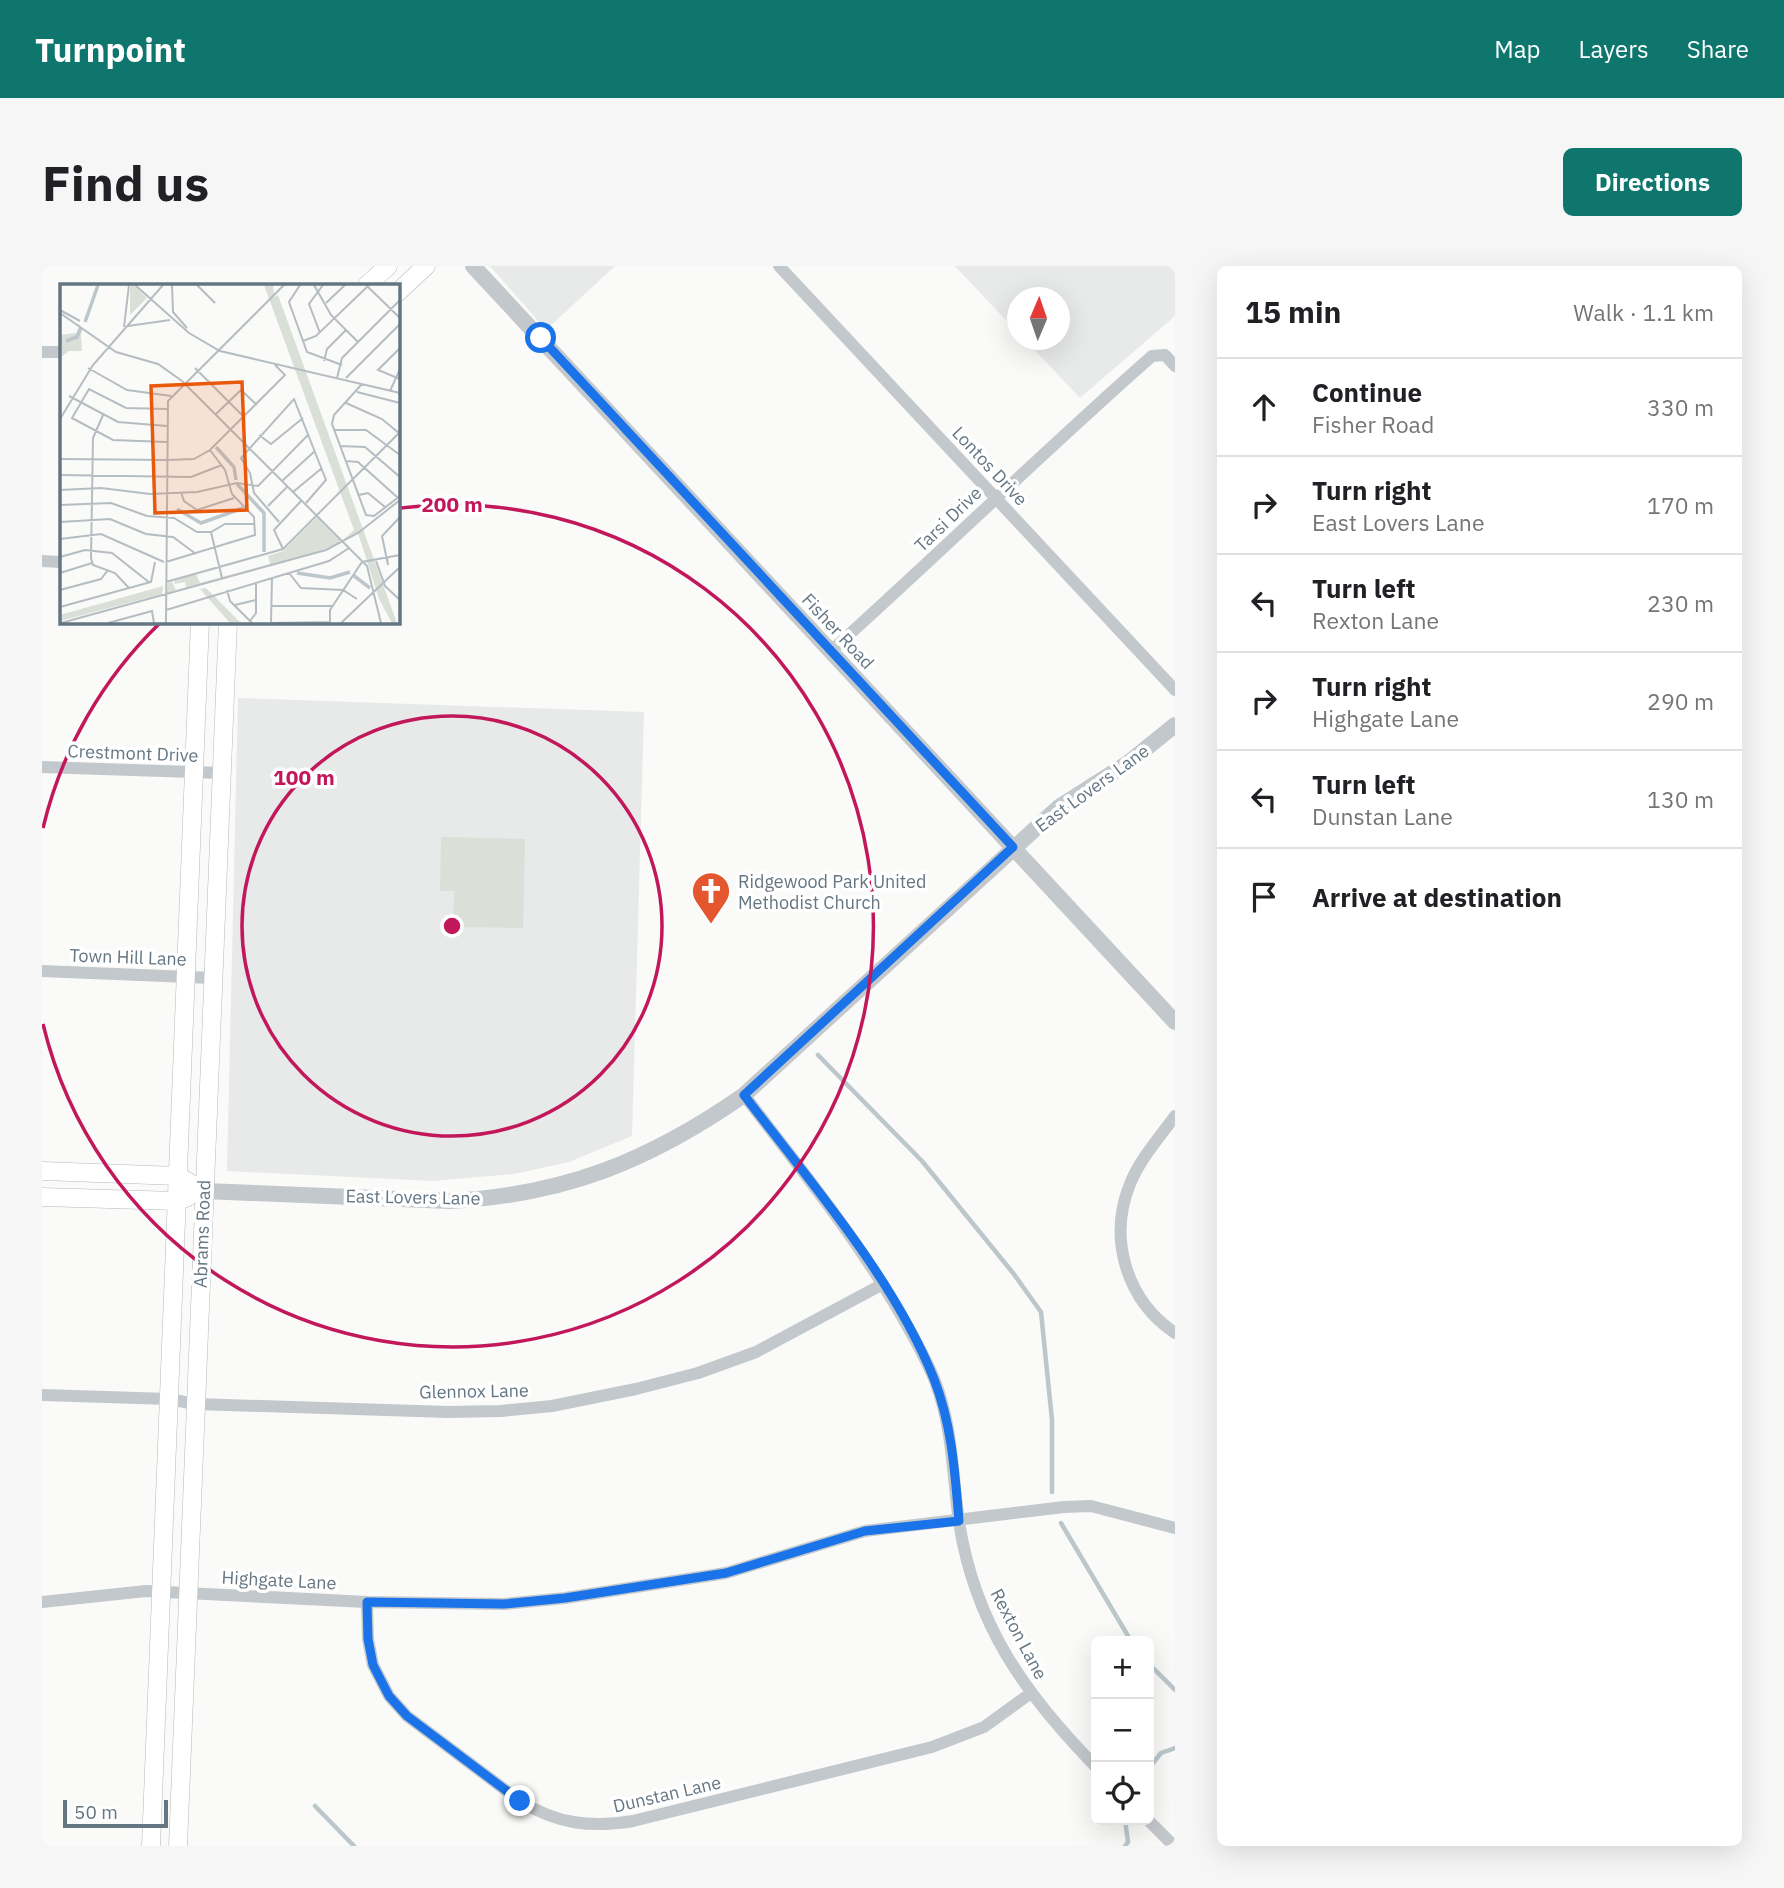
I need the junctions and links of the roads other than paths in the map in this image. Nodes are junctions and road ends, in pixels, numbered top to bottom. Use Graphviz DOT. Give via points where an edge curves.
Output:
graph roads {
  1 [pos="388,266"];
  2 [pos="426,266"];
  3 [pos="473,266"];
  4 [pos="779,266"];
  5 [pos="367,284"];
  6 [pos="399,291"];
  7 [pos="42,352"];
  8 [pos="60,352"];
  9 [pos="1175,366"];
  10 [pos="996,497"];
  11 [pos="42,561"];
  12 [pos="60,562"];
  13 [pos="201,623"];
  14 [pos="229,623"];
  15 [pos="831,651"];
  16 [pos="1175,690"];
  17 [pos="1173,732"];
  18 [pos="42,767"];
  19 [pos="194,773"];
  20 [pos="222,773"];
  21 [pos="1013,847"];
  22 [pos="42,971"];
  23 [pos="186,976"];
  24 [pos="213,978"];
  25 [pos="1175,1022"];
  26 [pos="744,1095"];
  27 [pos="1175,1116"];
  28 [pos="42,1171"];
  29 [pos="178,1176"];
  30 [pos="204,1191"];
  31 [pos="42,1197"];
  32 [pos="177,1201"];
  33 [pos="883,1284"];
  34 [pos="1175,1333"];
  35 [pos="42,1395"];
  36 [pos="169,1399"];
  37 [pos="195,1404"];
  38 [pos="959,1521"];
  39 [pos="1175,1528"];
  40 [pos="161,1591"];
  41 [pos="188,1592"];
  42 [pos="42,1602"];
  43 [pos="367,1602"];
  44 [pos="1031,1693"];
  45 [pos="1092,1762"];
  46 [pos="1153,1825"];
  47 [pos="151,1846"];
  48 [pos="178,1846"];
  49 [pos="1174,1846"];
  1 -- 5 [label="main road"];
  2 -- 6 [label="main road"];
  3 -- 15 [label="street, Fisher Road"];
  4 -- 10 [label="street, Lontos Drive"];
  7 -- 8 [label="street"];
  9 -- 10 [label="street, Tarsi Drive" via="1165,355 1152,356"];
  10 -- 15 [label="street, Tarsi Drive"];
  10 -- 16 [label="street, Lontos Drive"];
  11 -- 12 [label="street"];
  13 -- 19 [label="main road, Abrams Road"];
  14 -- 20 [label="main road, Abrams Road"];
  15 -- 21 [label="street, Fisher Road"];
  17 -- 21 [label="street, East Lovers Lane" via="1059,807"];
  18 -- 19 [label="street, Crestmont Drive"];
  19 -- 20 [label="street, Crestmont Drive"];
  19 -- 23 [label="main road, Abrams Road"];
  20 -- 24 [label="main road, Abrams Road"];
  21 -- 25 [label="street, Fisher Road"];
  21 -- 26 [label="street, East Lovers Lane"];
  22 -- 23 [label="street, Town Hill Lane"];
  23 -- 24 [label="street, Town Hill Lane"];
  23 -- 29 [label="main road, Abrams Road"];
  24 -- 30 [label="main road, Abrams Road"];
  26 -- 30 [label="street, East Lovers Lane" via="634,1160 572,1182 518,1194 449,1201"];
  26 -- 33 [label="street, Rexton Lane" via="858,1244"];
  27 -- 34 [label="street" via="1131,1182 1119,1227 1129,1279 1145,1305"];
  28 -- 29 [label="main road, East Lovers Lane"];
  29 -- 30 [label="main road, East Lovers Lane"];
  29 -- 32 [label="main road, Abrams Road"];
  30 -- 32 [label="main road, East Lovers Lane"];
  30 -- 37 [label="main road, Abrams Road"];
  31 -- 32 [label="main road, East Lovers Lane"];
  32 -- 36 [label="main road, Abrams Road"];
  33 -- 37 [label="street, Glennox Lane" via="765,1347 721,1365 552,1406 448,1412"];
  33 -- 38 [label="street, Rexton Lane" via="935,1380 952,1447"];
  35 -- 36 [label="street, Glennox Lane"];
  36 -- 37 [label="street, Glennox Lane"];
  36 -- 40 [label="main road, Abrams Road"];
  37 -- 41 [label="main road, Abrams Road"];
  38 -- 39 [label="street, Highgate Lane" via="1090,1506"];
  38 -- 43 [label="street, Highgate Lane" via="865,1531 726,1573 565,1598 504,1604"];
  38 -- 44 [label="street, Rexton Lane" via="979,1603"];
  40 -- 41 [label="street, Highgate Lane"];
  40 -- 42 [label="street, Highgate Lane"];
  40 -- 47 [label="main road, Abrams Road"];
  41 -- 43 [label="street, Highgate Lane"];
  41 -- 48 [label="main road, Abrams Road"];
  43 -- 44 [label="street, Dunstan Lane" via="373,1665 389,1696 407,1716 520,1801 564,1822 611,1825 633,1821 932,1747 984,1727"];
  44 -- 45 [label="street, Rexton Lane"];
  46 -- 49 [label="street"];
}
